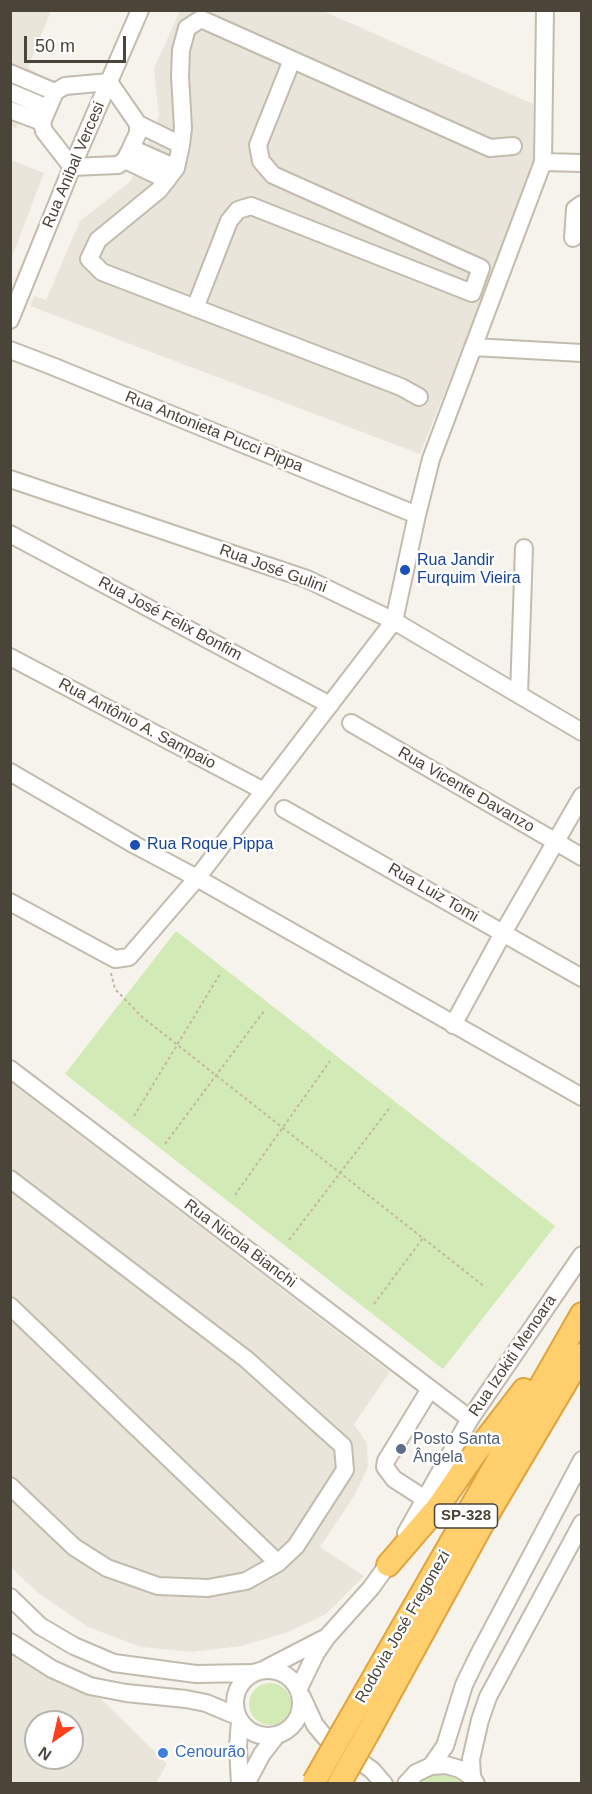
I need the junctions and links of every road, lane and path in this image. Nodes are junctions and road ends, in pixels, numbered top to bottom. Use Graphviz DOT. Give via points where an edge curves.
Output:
graph roads {
  1 [pos="140,10"];
  2 [pos="545,10"];
  3 [pos="292,60"];
  4 [pos="10,73"];
  5 [pos="109,82"];
  6 [pos="10,92"];
  7 [pos="55,92"];
  8 [pos="10,110"];
  9 [pos="45,115"];
  10 [pos="138,124"];
  11 [pos="182,145"];
  12 [pos="513,146"];
  13 [pos="128,154"];
  14 [pos="543,162"];
  15 [pos="582,163"];
  16 [pos="72,166"];
  17 [pos="171,174"];
  18 [pos="582,204"];
  19 [pos="573,238"];
  20 [pos="195,308"];
  21 [pos="10,320"];
  22 [pos="473,347"];
  23 [pos="10,350"];
  24 [pos="582,353"];
  25 [pos="418,397"];
  26 [pos="10,479"];
  27 [pos="417,515"];
  28 [pos="10,534"];
  29 [pos="524,548"];
  30 [pos="394,621"];
  31 [pos="10,657"];
  32 [pos="519,695"];
  33 [pos="330,705"];
  34 [pos="351,723"];
  35 [pos="582,732"];
  36 [pos="10,772"];
  37 [pos="264,791"];
  38 [pos="582,796"];
  39 [pos="284,808"];
  40 [pos="555,842"];
  41 [pos="582,857"];
  42 [pos="197,878"];
  43 [pos="10,902"];
  44 [pos="503,933"];
  45 [pos="106,954"];
  46 [pos="220,974"];
  47 [pos="582,978"];
  48 [pos="264,1011"];
  49 [pos="453,1025"];
  50 [pos="177,1045"];
  51 [pos="330,1061"];
  52 [pos="10,1069"];
  53 [pos="216,1075"];
  54 [pos="582,1097"];
  55 [pos="391,1106"];
  56 [pos="134,1116"];
  57 [pos="283,1127"];
  58 [pos="165,1144"];
  59 [pos="340,1172"];
  60 [pos="10,1179"];
  61 [pos="235,1195"];
  62 [pos="423,1238"];
  63 [pos="289,1240"];
  64 [pos="582,1255"];
  65 [pos="485,1287"];
  66 [pos="374,1304"];
  67 [pos="10,1306"];
  68 [pos="579,1318"];
  69 [pos="582,1355"];
  70 [pos="430,1389"];
  71 [pos="470,1419"];
  72 [pos="582,1460"];
  73 [pos="10,1486"];
  74 [pos="425,1499"];
  75 [pos="582,1523"];
  76 [pos="278,1563"];
  77 [pos="388,1566"];
  78 [pos="10,1597"];
  79 [pos="327,1637"];
  80 [pos="10,1642"];
  81 [pos="259,1671"];
  82 [pos="300,1692"];
  83 [pos="239,1719"];
  84 [pos="360,1724"];
  85 [pos="281,1734"];
  86 [pos="325,1737"];
  87 [pos="372,1770"];
  88 [pos="418,1774"];
  89 [pos="474,1780"];
  90 [pos="314,1783"];
  91 [pos="240,1784"];
  92 [pos="246,1784"];
  93 [pos="339,1784"];
  94 [pos="384,1784"];
  1 -- 5 [label="street, Rua Anibal Vercesi"];
  2 -- 14 [label="street"];
  3 -- 11 [label="street" via="201,19 187,28 181,50"];
  3 -- 12 [label="street" via="490,148"];
  3 -- 20 [label="street" via="258,145 261,161 273,175 481,268 472,293 251,206 238,210 229,221"];
  4 -- 7 [label="street"];
  5 -- 7 [label="street" via="65,86"];
  5 -- 10 [label="street"];
  5 -- 16 [label="street, Rua Anibal Vercesi"];
  6 -- 9 [label="street"];
  7 -- 9 [label="street"];
  8 -- 9 [label="street"];
  9 -- 16 [label="street" via="44,131"];
  10 -- 11 [label="street"];
  10 -- 13 [label="street"];
  11 -- 17 [label="street"];
  13 -- 16 [label="street" via="118,165"];
  13 -- 17 [label="street"];
  14 -- 15 [label="street"];
  14 -- 22 [label="street"];
  16 -- 21 [label="street, Rua Anibal Vercesi"];
  17 -- 20 [label="street" via="159,190 98,240 89,260 102,272"];
  18 -- 19 [label="street" via="575,209"];
  20 -- 25 [label="street"];
  22 -- 24 [label="street"];
  22 -- 27 [label="street" via="431,459"];
  23 -- 27 [label="street, Rua Antonieta Pucci Pippa"];
  26 -- 30 [label="street, Rua José Gulini" via="307,579"];
  27 -- 30 [label="street"];
  28 -- 33 [label="street, Rua José Felix Bonfim"];
  29 -- 32 [label="street"];
  30 -- 32 [label="street, Rua José Gulini"];
  30 -- 33 [label="street"];
  31 -- 37 [label="street, Rua Antônio A. Sampaio"];
  32 -- 35 [label="street, Rua José Gulini"];
  33 -- 37 [label="street"];
  34 -- 40 [label="street, Rua Vicente Davanzo"];
  36 -- 42 [label="street"];
  37 -- 42 [label="street"];
  38 -- 40 [label="street"];
  39 -- 44 [label="street, Rua Luiz Tomi"];
  40 -- 41 [label="street, Rua Vicente Davanzo"];
  40 -- 44 [label="street"];
  42 -- 45 [label="street" via="129,957 115,959"];
  42 -- 49 [label="street"];
  43 -- 45 [label="street"];
  44 -- 47 [label="street, Rua Luiz Tomi"];
  44 -- 49 [label="street"];
  45 -- 50 [label="path" via="116,989 142,1017"];
  46 -- 50 [label="path"];
  48 -- 53 [label="path"];
  49 -- 54 [label="street"];
  50 -- 53 [label="path"];
  50 -- 56 [label="path"];
  51 -- 57 [label="path"];
  52 -- 70 [label="street, Rua Nicola Bianchi"];
  53 -- 57 [label="path"];
  53 -- 58 [label="path"];
  55 -- 59 [label="path"];
  57 -- 59 [label="path"];
  57 -- 61 [label="path"];
  59 -- 62 [label="path"];
  59 -- 63 [label="path"];
  60 -- 76 [label="street" via="246,1359 344,1446 345,1470 296,1546"];
  62 -- 65 [label="path"];
  62 -- 66 [label="path"];
  64 -- 71 [label="street, Rua Izokiti Menoara"];
  67 -- 76 [label="street"];
  68 -- 77 [label="highway" via="438,1507"];
  68 -- 84 [label="highway, Rodovia José Fregonezi / SP-328"];
  69 -- 84 [label="highway, Rodovia José Fregonezi / SP-328"];
  70 -- 71 [label="street, Rua Nicola Bianchi"];
  70 -- 74 [label="street" via="385,1467 394,1479"];
  71 -- 74 [label="street, Rua Izokiti Menoara"];
  72 -- 88 [label="street" via="464,1685 445,1746"];
  73 -- 76 [label="street" via="74,1547 107,1568 158,1586 208,1588 246,1581"];
  74 -- 77 [label="street, Rua Izokiti Menoara"];
  75 -- 89 [label="street" via="488,1697 471,1759"];
  77 -- 79 [label="street, Rua Izokiti Menoara"];
  78 -- 81 [label="street" via="40,1626 114,1663 196,1674"];
  79 -- 81 [label="street, Rua Izokiti Menoara"];
  79 -- 82 [label="street, Rua Izokiti Menoara"];
  80 -- 83 [label="street" via="52,1669 90,1686 206,1703"];
  81 -- 82 [label="street" via="279,1671 291,1677"];
  81 -- 83 [label="street" via="242,1681 236,1691 234,1704"];
  82 -- 85 [label="street" via="302,1710 296,1723"];
  82 -- 86 [label="street"];
  83 -- 85 [label="street" via="250,1731 263,1736"];
  83 -- 91 [label="street"];
  84 -- 90 [label="highway, Rodovia José Fregonezi / SP-328, bridge"];
  84 -- 93 [label="highway, Rodovia José Fregonezi / SP-328, bridge"];
  85 -- 86 [label="street" via="298,1731"];
  85 -- 92 [label="street" via="262,1754"];
  86 -- 87 [label="street"];
  87 -- 88 [label="street"];
  87 -- 94 [label="street"];
  88 -- 89 [label="street" via="446,1765 460,1769"];
}
